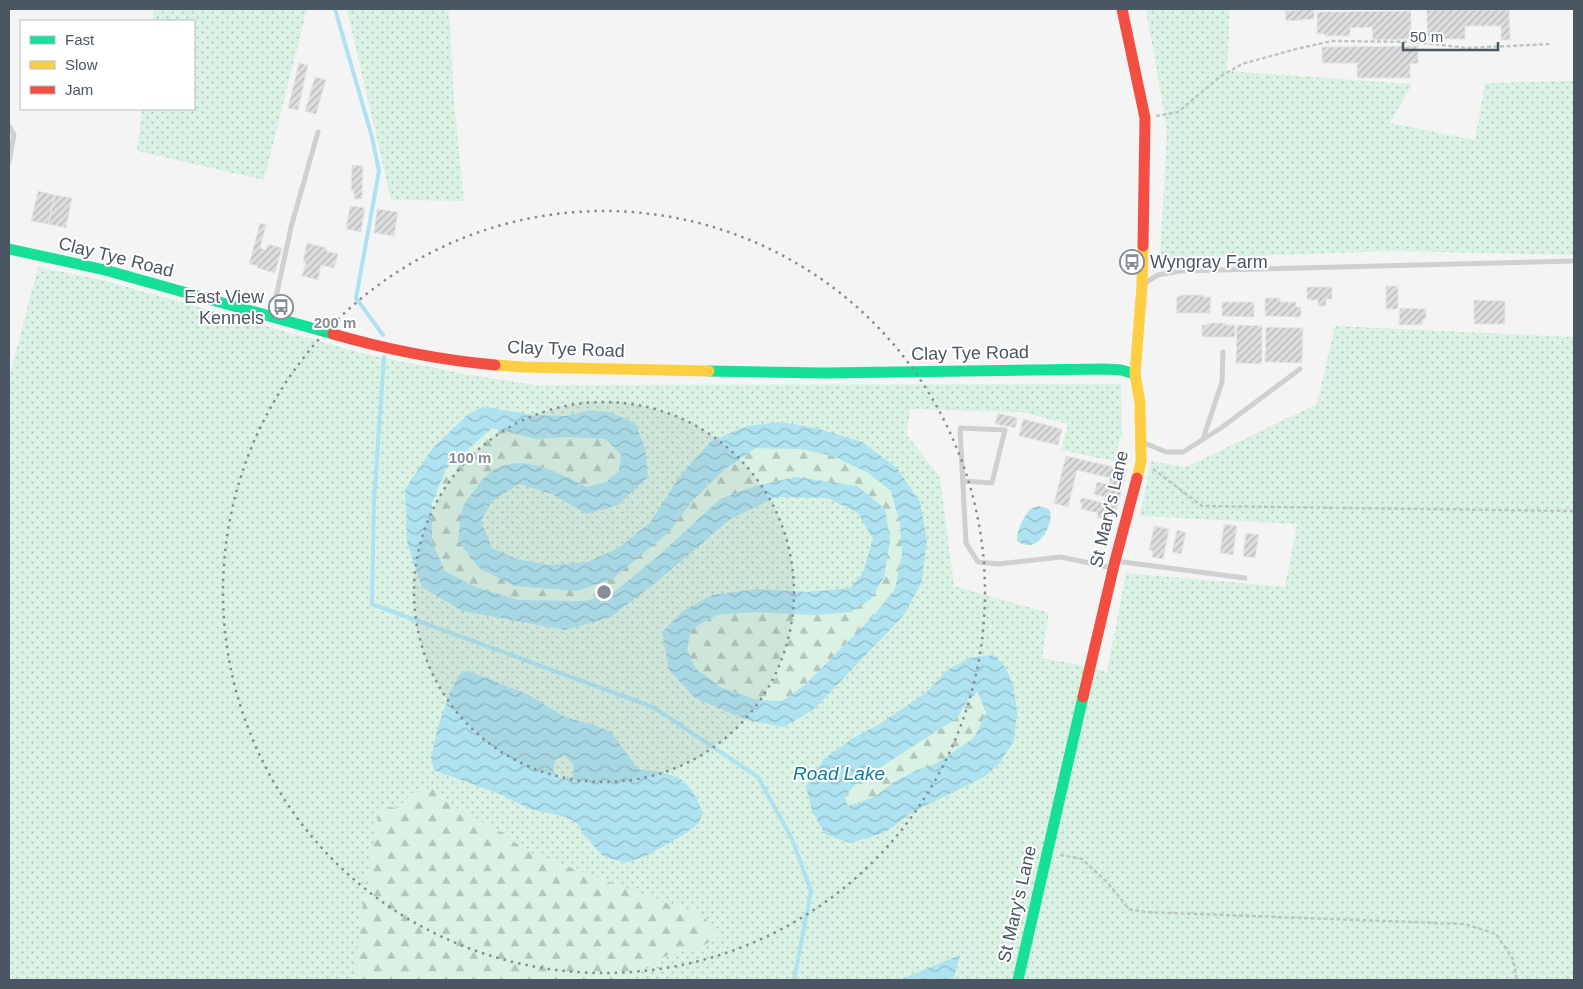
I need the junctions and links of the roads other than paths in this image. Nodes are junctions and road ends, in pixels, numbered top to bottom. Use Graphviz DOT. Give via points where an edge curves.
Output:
graph roads {
  1 [pos="1122,9"];
  2 [pos="9,126"];
  3 [pos="318,132"];
  4 [pos="9,162"];
  5 [pos="9,249"];
  6 [pos="1574,261"];
  7 [pos="1142,285"];
  8 [pos="272,317"];
  9 [pos="1223,352"];
  10 [pos="1300,369"];
  11 [pos="1135,374"];
  12 [pos="1203,440"];
  13 [pos="1141,441"];
  14 [pos="963,481"];
  15 [pos="1114,564"];
  16 [pos="1245,578"];
  17 [pos="1018,980"];
  1 -- 7 [label="main road, St Mary's Lane" via="1145,118"];
  2 -- 4 [label="lane" via="14,135"];
  3 -- 8 [label="lane" via="291,227"];
  5 -- 8 [label="main road, Clay Tye Road" via="105,270"];
  6 -- 7 [label="lane" via="1180,271 1158,275"];
  7 -- 11 [label="main road, St Mary's Lane"];
  8 -- 11 [label="main road, Clay Tye Road" via="358,341 463,361 523,367 824,373 1105,369"];
  9 -- 12 [label="lane" via="1222,382"];
  10 -- 12 [label="lane"];
  11 -- 13 [label="main road, St Mary's Lane"];
  12 -- 13 [label="lane" via="1183,452 1166,452"];
  13 -- 15 [label="main road, St Mary's Lane" via="1130,509"];
  14 -- 14 [label="lane" via="960,428 1005,430 992,482"];
  14 -- 15 [label="lane" via="966,543 978,562 999,564 1061,556"];
  15 -- 16 [label="lane"];
  15 -- 17 [label="main road, St Mary's Lane"];
}
